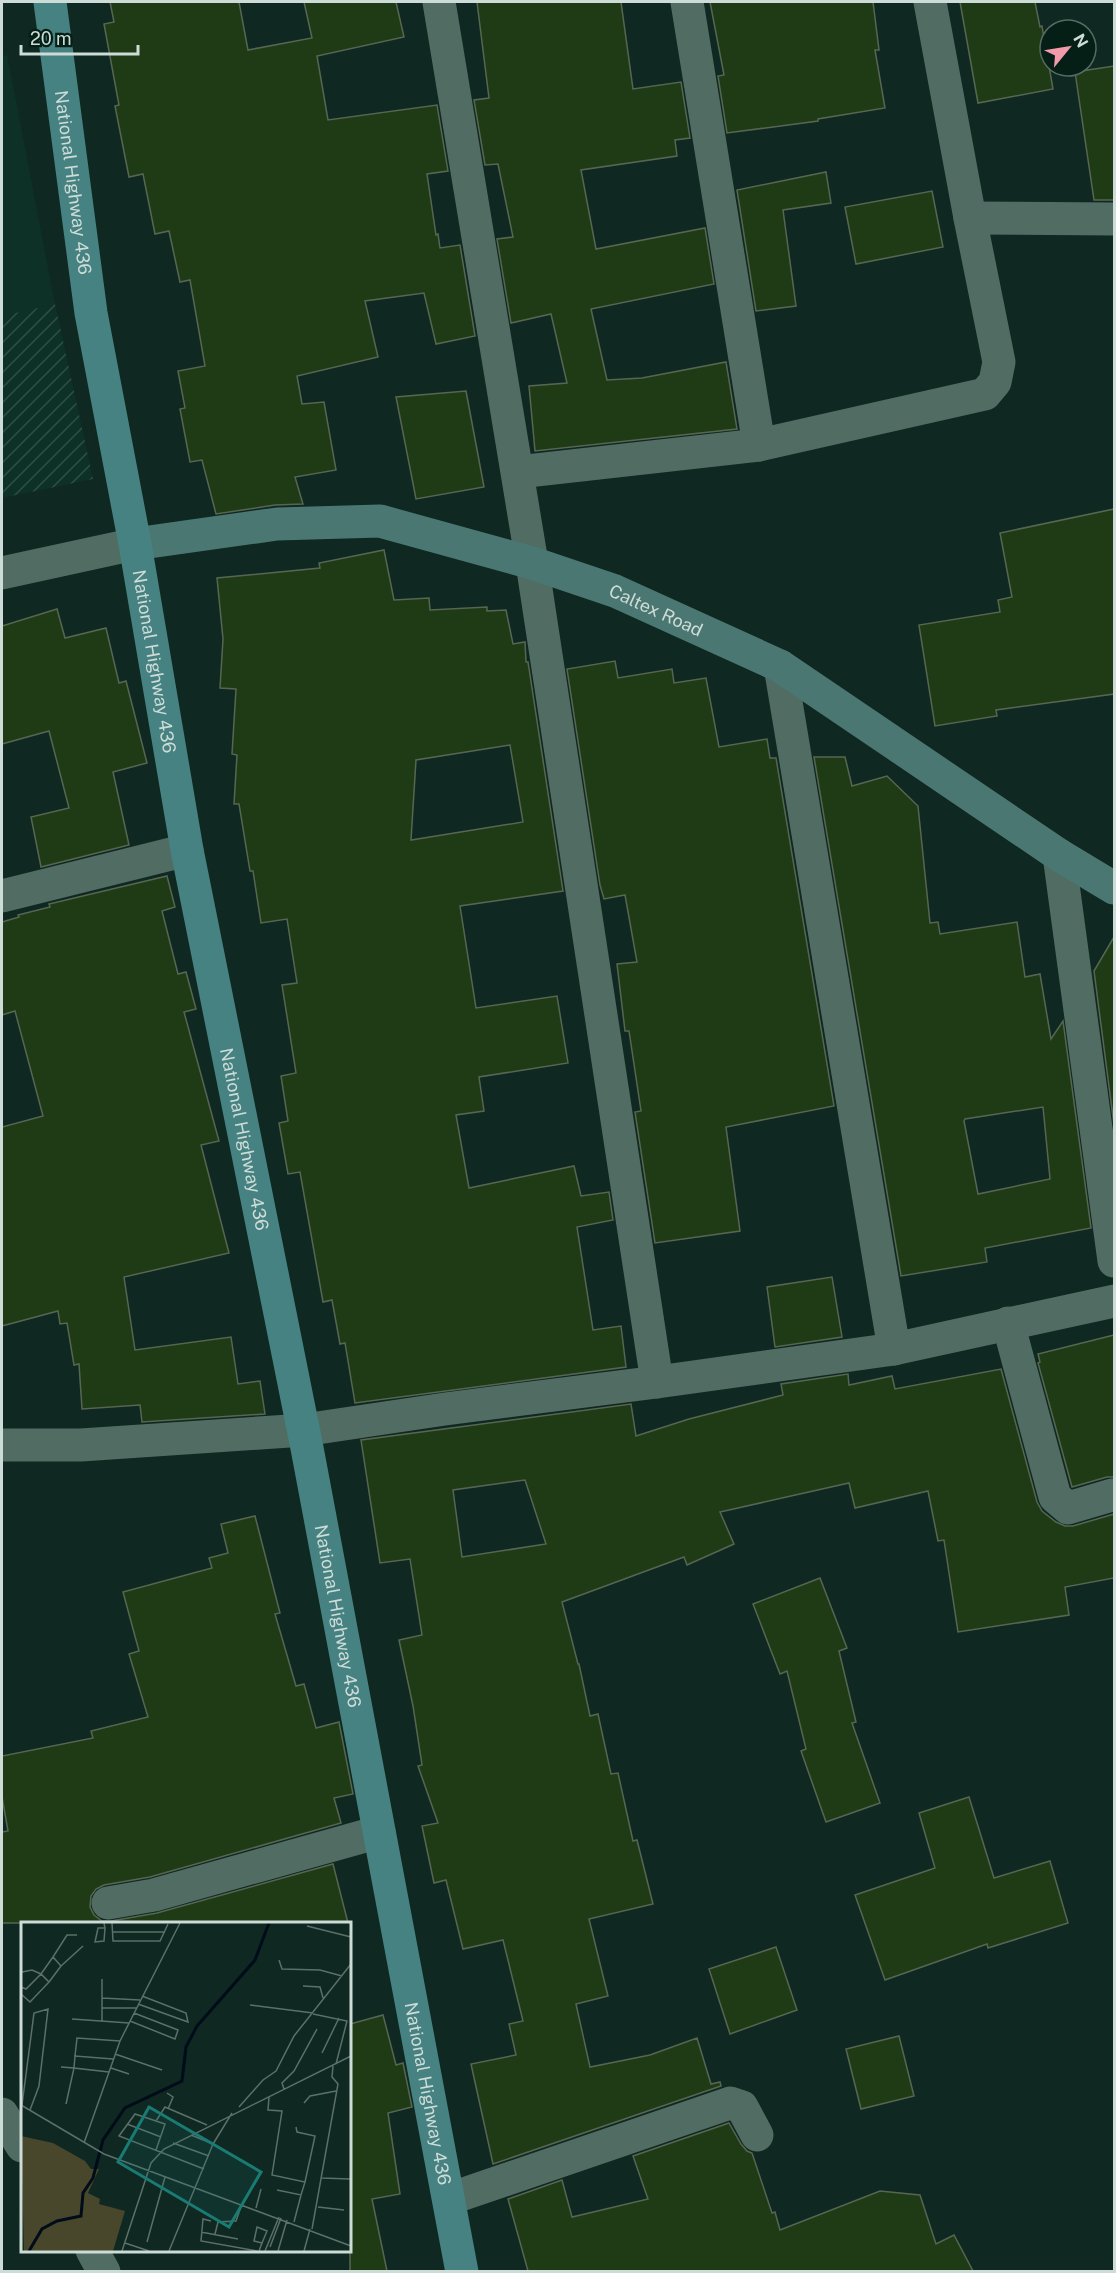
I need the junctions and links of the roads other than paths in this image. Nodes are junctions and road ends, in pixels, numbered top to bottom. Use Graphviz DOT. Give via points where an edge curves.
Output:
graph roads {
  1 [pos="50,2"];
  2 [pos="439,2"];
  3 [pos="687,2"];
  4 [pos="930,2"];
  5 [pos="970,218"];
  6 [pos="1114,219"];
  7 [pos="759,445"];
  8 [pos="518,472"];
  9 [pos="135,544"];
  10 [pos="532,563"];
  11 [pos="2,573"];
  12 [pos="780,666"];
  13 [pos="187,850"];
  14 [pos="1059,855"];
  15 [pos="1114,888"];
  16 [pos="2,896"];
  17 [pos="1114,1261"];
  18 [pos="1114,1300"];
  19 [pos="1008,1323"];
  20 [pos="894,1349"];
  21 [pos="657,1382"];
  22 [pos="304,1430"];
  23 [pos="2,1445"];
  24 [pos="1112,1495"];
  25 [pos="379,1832"];
  26 [pos="108,1904"];
  27 [pos="2,2114"];
  28 [pos="758,2135"];
  29 [pos="21,2144"];
  30 [pos="449,2199"];
  31 [pos="93,2252"];
  32 [pos="104,2271"];
  33 [pos="456,2271"];
  1 -- 9 [label="main road, National Highway 436" via="91,313"];
  2 -- 8 [label="street"];
  3 -- 7 [label="street"];
  4 -- 5 [label="street"];
  5 -- 6 [label="street"];
  5 -- 7 [label="street" via="999,362 995,382 985,394"];
  7 -- 8 [label="street"];
  8 -- 10 [label="street"];
  9 -- 10 [label="street, Caltex Road" via="277,524 380,521"];
  9 -- 11 [label="street"];
  9 -- 13 [label="main road, National Highway 436"];
  10 -- 12 [label="street, Caltex Road" via="615,591"];
  10 -- 21 [label="street"];
  12 -- 14 [label="street, Caltex Road"];
  12 -- 20 [label="street"];
  13 -- 16 [label="street"];
  13 -- 22 [label="main road, National Highway 436"];
  14 -- 15 [label="street, Caltex Road"];
  14 -- 17 [label="street"];
  18 -- 19 [label="street"];
  19 -- 20 [label="street"];
  19 -- 24 [label="street" via="1055,1497 1068,1508"];
  20 -- 21 [label="street"];
  21 -- 22 [label="street"];
  22 -- 23 [label="street"];
  22 -- 25 [label="main road, National Highway 436"];
  25 -- 26 [label="street" via="154,1895"];
  25 -- 30 [label="main road, National Highway 436"];
  27 -- 29 [label="street"];
  28 -- 30 [label="street" via="742,2107 730,2103"];
  30 -- 33 [label="main road, National Highway 436"];
  31 -- 32 [label="street"];
}
